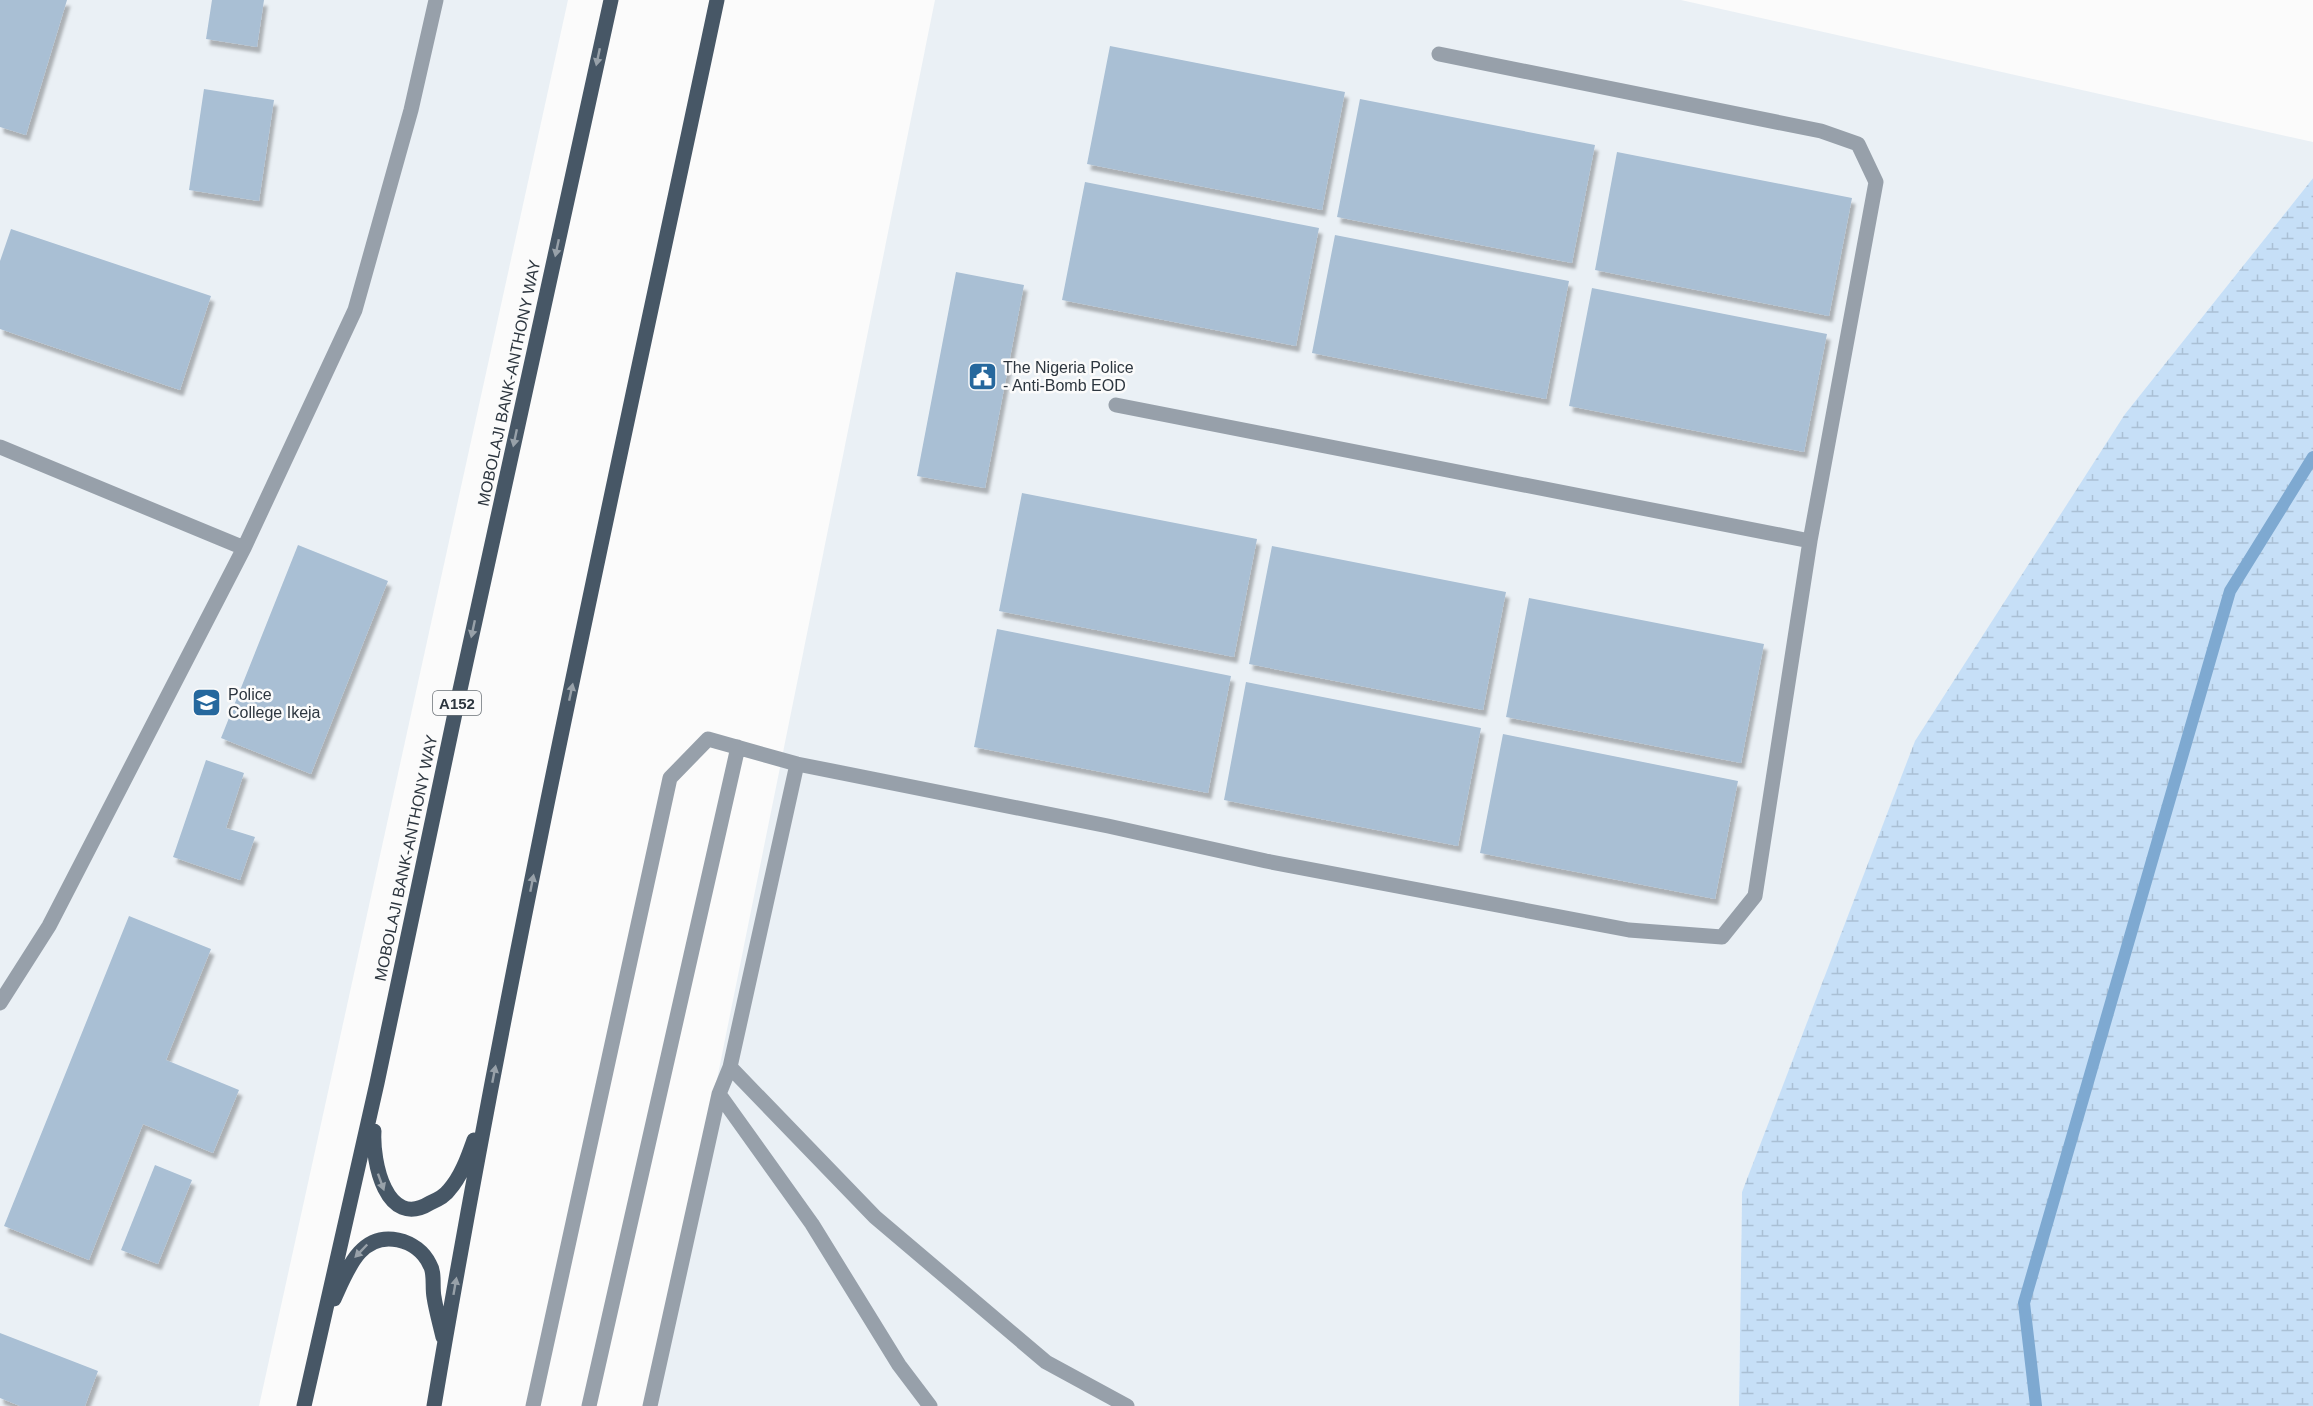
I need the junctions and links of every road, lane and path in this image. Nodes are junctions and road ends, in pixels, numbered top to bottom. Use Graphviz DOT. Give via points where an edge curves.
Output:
graph roads {
  1 [pos="436,0"];
  2 [pos="611,0"];
  3 [pos="717,0"];
  4 [pos="1439,54"];
  5 [pos="1116,405"];
  6 [pos="0,447"];
  7 [pos="1810,541"];
  8 [pos="244,548"];
  9 [pos="738,747"];
  10 [pos="797,764"];
  11 [pos="0,1003"];
  12 [pos="730,1066"];
  13 [pos="377,1083"];
  14 [pos="719,1094"];
  15 [pos="489,1098"];
  16 [pos="322,1326"];
  17 [pos="444,1343"];
  18 [pos="304,1406"];
  19 [pos="434,1406"];
  20 [pos="533,1406"];
  21 [pos="589,1406"];
  22 [pos="650,1406"];
  23 [pos="930,1406"];
  24 [pos="1127,1406"];
  1 -- 8 [label="lane" via="411,110 355,310"];
  2 -- 13 [label="main road, MOBOLAJI BANK-ANTHONY WAY / A152, one-way"];
  15 -- 3 [label="main road, one-way"];
  4 -- 7 [label="lane" via="1821,131 1858,144 1876,182"];
  5 -- 7 [label="lane"];
  6 -- 8 [label="lane"];
  7 -- 10 [label="lane" via="1755,896 1722,937 1629,930 1266,861"];
  8 -- 11 [label="lane" via="49,926"];
  9 -- 10 [label="lane"];
  9 -- 20 [label="lane" via="708,739 670,778"];
  9 -- 21 [label="lane"];
  10 -- 12 [label="lane"];
  12 -- 14 [label="lane"];
  12 -- 24 [label="lane" via="875,1217 1046,1362"];
  13 -- 15 [label="main road, one-way" via="372,1148 377,1172 384,1191 410,1209 425,1207 449,1191 469,1154"];
  13 -- 16 [label="main road, MOBOLAJI BANK-ANTHONY WAY / A152"];
  14 -- 22 [label="lane"];
  14 -- 23 [label="lane" via="812,1224 899,1365"];
  17 -- 15 [label="main road, one-way"];
  17 -- 16 [label="main road, one-way" via="431,1266 421,1251 407,1242 388,1238 368,1243 352,1260"];
  16 -- 18 [label="main road, MOBOLAJI BANK-ANTHONY WAY / A152"];
  17 -- 19 [label="main road"];
}
